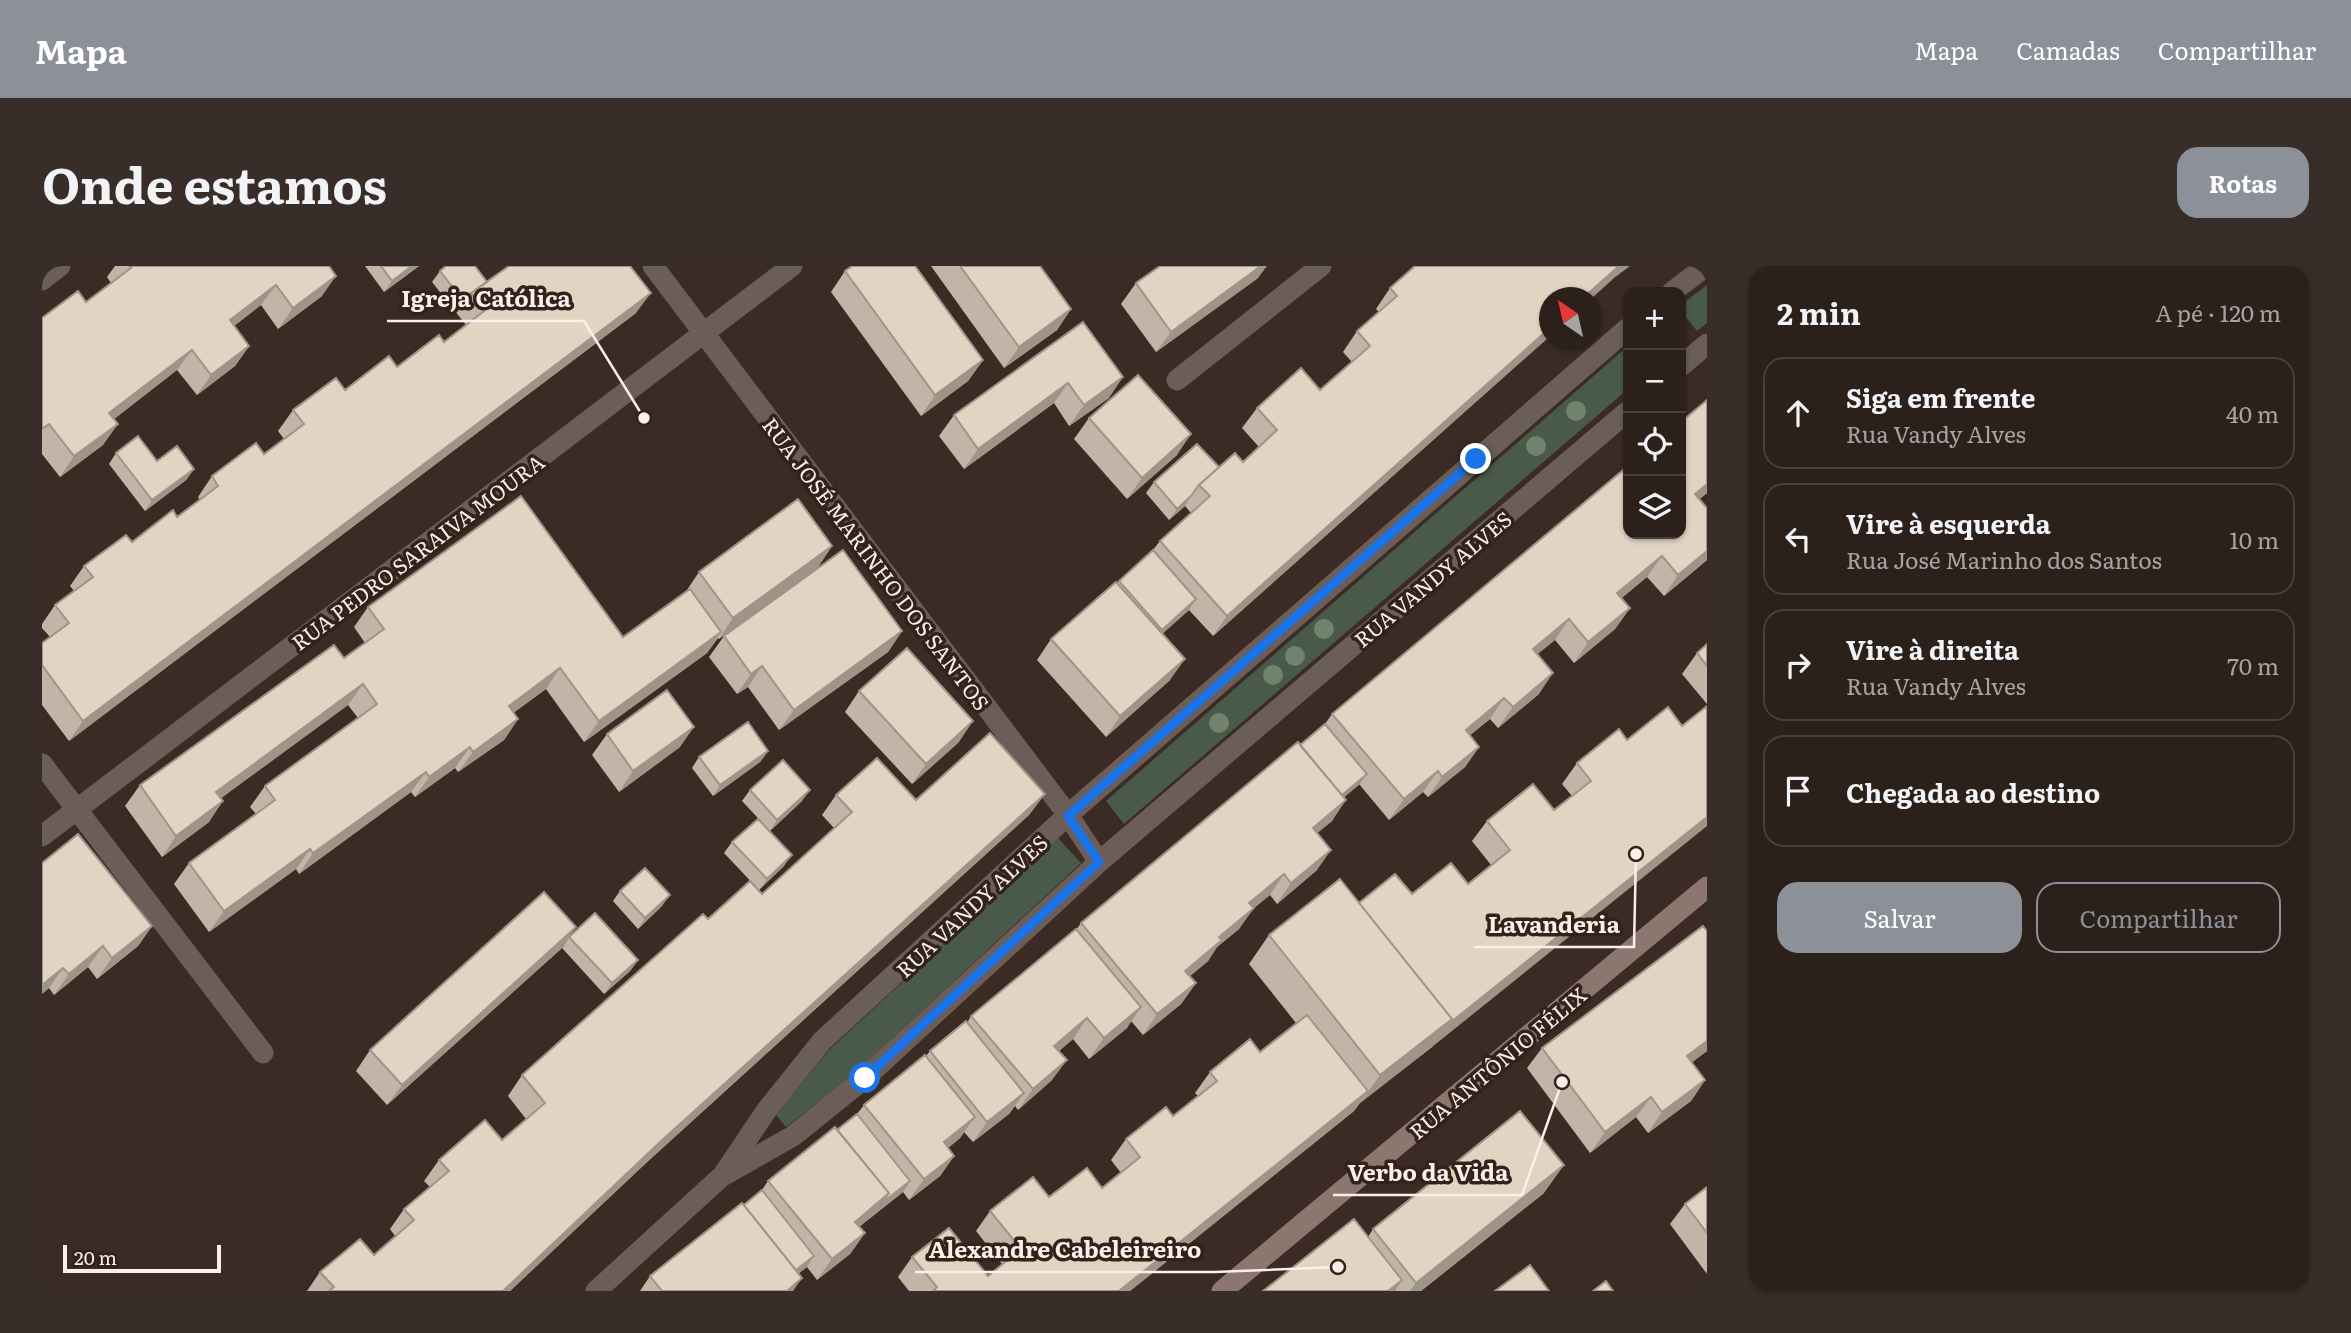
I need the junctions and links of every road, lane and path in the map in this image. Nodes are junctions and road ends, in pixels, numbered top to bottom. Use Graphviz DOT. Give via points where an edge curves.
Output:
graph roads {
  1 [pos="60,266"];
  2 [pos="653,266"];
  3 [pos="792,266"];
  4 [pos="1321,266"];
  5 [pos="1706,266"];
  6 [pos="42,280"];
  7 [pos="1679,287"];
  8 [pos="1623,332"];
  9 [pos="703,333"];
  10 [pos="1177,380"];
  11 [pos="1626,413"];
  12 [pos="42,764"];
  13 [pos="77,808"];
  14 [pos="1068,816"];
  15 [pos="42,836"];
  16 [pos="1099,862"];
  17 [pos="1707,887"];
  18 [pos="263,1053"];
  19 [pos="721,1177"];
  20 [pos="596,1291"];
  21 [pos="1222,1291"];
  1 -- 6 [label="street"];
  2 -- 9 [label="street, RUA JOSÉ MARINHO DOS SANTOS"];
  3 -- 9 [label="street, RUA PEDRO SARAIVA MOURA"];
  4 -- 10 [label="street"];
  5 -- 7 [label="street"];
  8 -- 14 [label="street, RUA VANDY ALVES"];
  9 -- 13 [label="street, RUA PEDRO SARAIVA MOURA"];
  9 -- 14 [label="street, RUA JOSÉ MARINHO DOS SANTOS"];
  11 -- 16 [label="street, RUA VANDY ALVES"];
  12 -- 13 [label="street"];
  13 -- 15 [label="street, RUA PEDRO SARAIVA MOURA"];
  13 -- 18 [label="street"];
  14 -- 16 [label="street, RUA JOSÉ MARINHO DOS SANTOS"];
  14 -- 19 [label="street, RUA VANDY ALVES" via="822,1041"];
  16 -- 19 [label="street, RUA VANDY ALVES" via="865,1078 793,1136"];
  17 -- 21 [label="main road, RUA ANTÔNIO FÉLIX"];
  19 -- 20 [label="street, RUA VANDY ALVES"];
}
